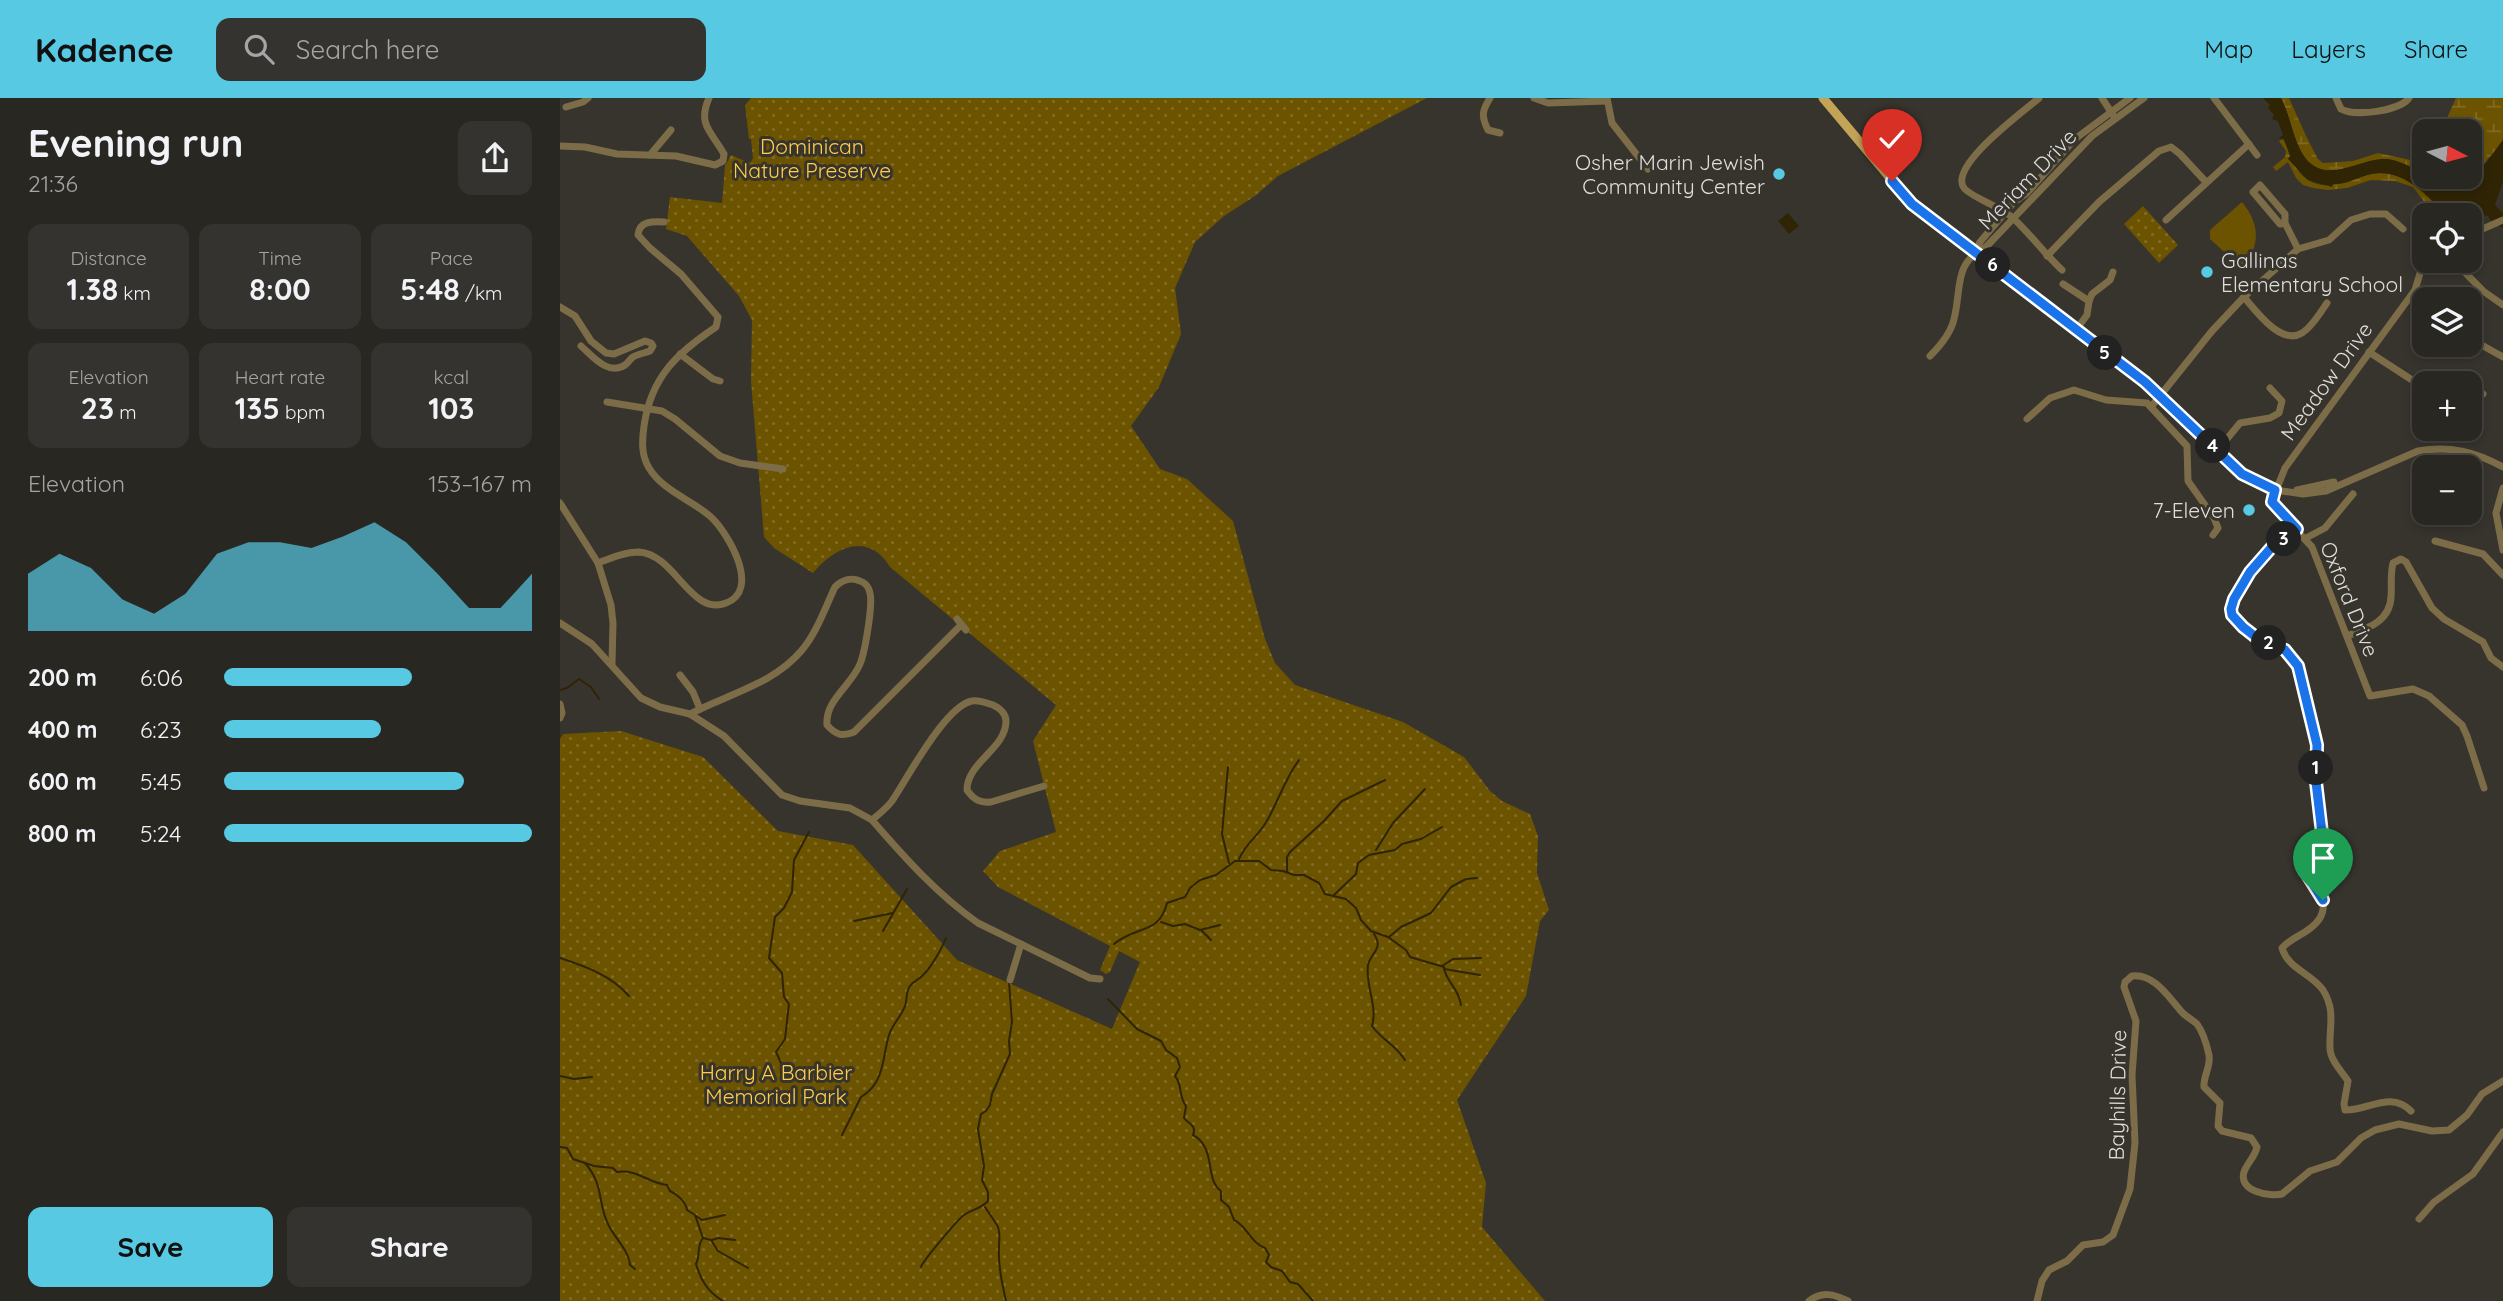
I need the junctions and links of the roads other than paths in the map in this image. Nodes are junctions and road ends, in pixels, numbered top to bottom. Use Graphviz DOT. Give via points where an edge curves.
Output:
graph roads {
  1 [pos="588,98"];
  2 [pos="709,98"];
  3 [pos="1490,98"];
  4 [pos="1534,98"];
  5 [pos="1823,98"];
  6 [pos="2039,98"];
  7 [pos="2102,98"];
  8 [pos="2130,98"];
  9 [pos="2144,98"];
  10 [pos="2214,98"];
  11 [pos="2336,98"];
  12 [pos="2409,98"];
  13 [pos="1607,99"];
  14 [pos="1548,100"];
  15 [pos="563,103"];
  16 [pos="560,114"];
  17 [pos="2113,115"];
  18 [pos="671,130"];
  19 [pos="1500,134"];
  20 [pos="2249,144"];
  21 [pos="560,146"];
  22 [pos="650,155"];
  23 [pos="2258,155"];
  24 [pos="1648,169"];
  25 [pos="2206,182"];
  26 [pos="2004,212"];
  27 [pos="2012,217"];
  28 [pos="2503,219"];
  29 [pos="2166,220"];
  30 [pos="664,222"];
  31 [pos="2285,223"];
  32 [pos="2403,229"];
  33 [pos="2482,230"];
  34 [pos="2298,249"];
  35 [pos="1975,252"];
  36 [pos="2048,256"];
  37 [pos="2062,270"];
  38 [pos="2113,272"];
  39 [pos="2466,273"];
  40 [pos="2063,284"];
  41 [pos="2412,294"];
  42 [pos="2244,297"];
  43 [pos="2088,301"];
  44 [pos="2328,303"];
  45 [pos="2503,305"];
  46 [pos="560,307"];
  47 [pos="2077,328"];
  48 [pos="581,345"];
  49 [pos="2482,346"];
  50 [pos="2369,352"];
  51 [pos="680,354"];
  52 [pos="1930,356"];
  53 [pos="2503,357"];
  54 [pos="2412,380"];
  55 [pos="720,381"];
  56 [pos="2270,388"];
  57 [pos="2162,394"];
  58 [pos="607,402"];
  59 [pos="2151,407"];
  60 [pos="646,409"];
  61 [pos="2027,419"];
  62 [pos="2219,449"];
  63 [pos="2503,465"];
  64 [pos="783,469"];
  65 [pos="2275,488"];
  66 [pos="2503,488"];
  67 [pos="2353,494"];
  68 [pos="560,503"];
  69 [pos="2297,529"];
  70 [pos="2213,535"];
  71 [pos="2306,538"];
  72 [pos="2435,541"];
  73 [pos="2503,550"];
  74 [pos="598,563"];
  75 [pos="2503,575"];
  76 [pos="560,624"];
  77 [pos="961,625"];
  78 [pos="2347,636"];
  79 [pos="612,664"];
  80 [pos="2503,667"];
  81 [pos="680,675"];
  82 [pos="560,704"];
  83 [pos="700,709"];
  84 [pos="690,715"];
  85 [pos="560,718"];
  86 [pos="1044,786"];
  87 [pos="2484,788"];
  88 [pos="872,820"];
  89 [pos="1021,944"];
  90 [pos="1100,979"];
  91 [pos="1010,980"];
  92 [pos="2503,1081"];
  93 [pos="2411,1111"];
  94 [pos="2503,1132"];
  95 [pos="2419,1219"];
  96 [pos="1810,1301"];
  97 [pos="1849,1301"];
  98 [pos="2037,1301"];
  1 -- 15 [label="street" via="583,103"];
  2 -- 22 [label="street" via="703,117 723,161 715,165"];
  3 -- 19 [label="street" via="1482,118 1488,130"];
  4 -- 14 [label="street"];
  5 -- 35 [label="main road" via="1912,204"];
  6 -- 26 [label="street" via="1973,155 1963,170 1964,189"];
  7 -- 17 [label="street"];
  8 -- 17 [label="street, Meriam Drive"];
  9 -- 17 [label="street, Meriam Drive"];
  10 -- 20 [label="street"];
  11 -- 12 [label="street" via="2341,109 2356,114 2400,107"];
  13 -- 14 [label="street"];
  13 -- 24 [label="street" via="1612,123"];
  15 -- 16 [label="street"];
  17 -- 26 [label="street, Meriam Drive" via="2075,139"];
  17 -- 27 [label="street, Meriam Drive"];
  18 -- 22 [label="street"];
  20 -- 23 [label="street"];
  20 -- 25 [label="street"];
  21 -- 22 [label="street"];
  25 -- 29 [label="street"];
  25 -- 36 [label="street" via="2171,147 2159,151 2099,202"];
  26 -- 27 [label="street"];
  26 -- 35 [label="street, Meriam Drive"];
  27 -- 35 [label="street, Meriam Drive" via="1986,247"];
  27 -- 36 [label="street"];
  28 -- 33 [label="street"];
  30 -- 51 [label="street" via="643,224 641,240 681,274 718,317 716,327"];
  31 -- 31 [label="street" via="2285,214 2260,185 2253,192 2280,224"];
  31 -- 34 [label="street"];
  32 -- 34 [label="street" via="2386,214 2370,214 2351,220 2329,240"];
  34 -- 42 [label="street"];
  35 -- 47 [label="main road"];
  35 -- 52 [label="street" via="1962,268 1950,331"];
  36 -- 37 [label="street"];
  38 -- 43 [label="street"];
  39 -- 45 [label="street"];
  40 -- 43 [label="street"];
  41 -- 50 [label="street, Meadow Drive"];
  42 -- 44 [label="street" via="2265,320 2291,336 2305,331"];
  42 -- 57 [label="street"];
  43 -- 47 [label="street" via="2087,315"];
  46 -- 48 [label="street" via="575,316 591,341 606,353 645,341 653,346 620,368 609,368"];
  47 -- 57 [label="main road"];
  49 -- 53 [label="street"];
  50 -- 54 [label="street"];
  50 -- 65 [label="street, Meadow Drive"];
  51 -- 55 [label="street"];
  51 -- 60 [label="street" via="652,391"];
  56 -- 62 [label="street" via="2282,401 2279,414 2240,423"];
  57 -- 59 [label="street"];
  57 -- 62 [label="main road"];
  58 -- 60 [label="street"];
  59 -- 61 [label="street" via="2074,390 2050,398"];
  59 -- 70 [label="street" via="2187,446 2188,481 2214,518 2218,528"];
  60 -- 64 [label="street" via="675,418 720,456"];
  60 -- 74 [label="street" via="642,443 649,468 711,517 741,568 741,585 728,603 708,604 695,598 661,560 648,553 628,553"];
  62 -- 65 [label="main road" via="2242,474"];
  63 -- 65 [label="street" via="2461,450 2434,448 2326,491 2303,494"];
  65 -- 69 [label="street, Oxford Drive" via="2272,502"];
  66 -- 73 [label="street" via="2496,513"];
  67 -- 71 [label="street" via="2325,528"];
  68 -- 74 [label="street"];
  69 -- 71 [label="street, Oxford Drive"];
  69 -- 93 [label="street" via="2271,548 2250,572 2231,609 2243,627 2285,650 2298,666 2317,745 2322,833 2303,868 2324,909 2319,920 2282,948 2292,966 2322,988 2328,999 2332,1058 2348,1081 2345,1110 2387,1101"];
  71 -- 78 [label="street, Oxford Drive"];
  72 -- 75 [label="street" via="2483,554"];
  74 -- 79 [label="street" via="611,605"];
  76 -- 79 [label="street" via="592,644"];
  77 -- 83 [label="street" via="854,732 838,734 827,725 827,710 861,662 871,601 870,590 862,582 842,581 804,648 788,665"];
  78 -- 80 [label="street" via="2374,626 2388,610 2393,563 2400,559 2432,608 2483,642 2491,658"];
  78 -- 87 [label="street, Oxford Drive" via="2370,696 2413,689 2429,696 2462,725"];
  79 -- 84 [label="street" via="641,698"];
  81 -- 83 [label="street"];
  82 -- 85 [label="street"];
  83 -- 84 [label="street"];
  84 -- 88 [label="street" via="724,736 782,795 850,807"];
  86 -- 88 [label="street" via="991,802 972,797 967,790 970,776 1002,736 1006,722 999,708 971,701 937,732 892,800"];
  88 -- 89 [label="street" via="948,901 978,923"];
  89 -- 90 [label="street"];
  89 -- 91 [label="street"];
  92 -- 98 [label="street, Bayhills Drive" via="2482,1094 2449,1130 2399,1124 2382,1128 2365,1135 2337,1162 2311,1171 2282,1194 2254,1191 2243,1174 2257,1147 2250,1138 2218,1126 2220,1103 2204,1087 2209,1057 2201,1031 2165,992 2132,975 2124,987 2136,1021 2130,1189 2113,1235 2083,1245 2049,1270"];
  94 -- 95 [label="street" via="2473,1174"];
  96 -- 97 [label="street" via="1825,1294"];
}
